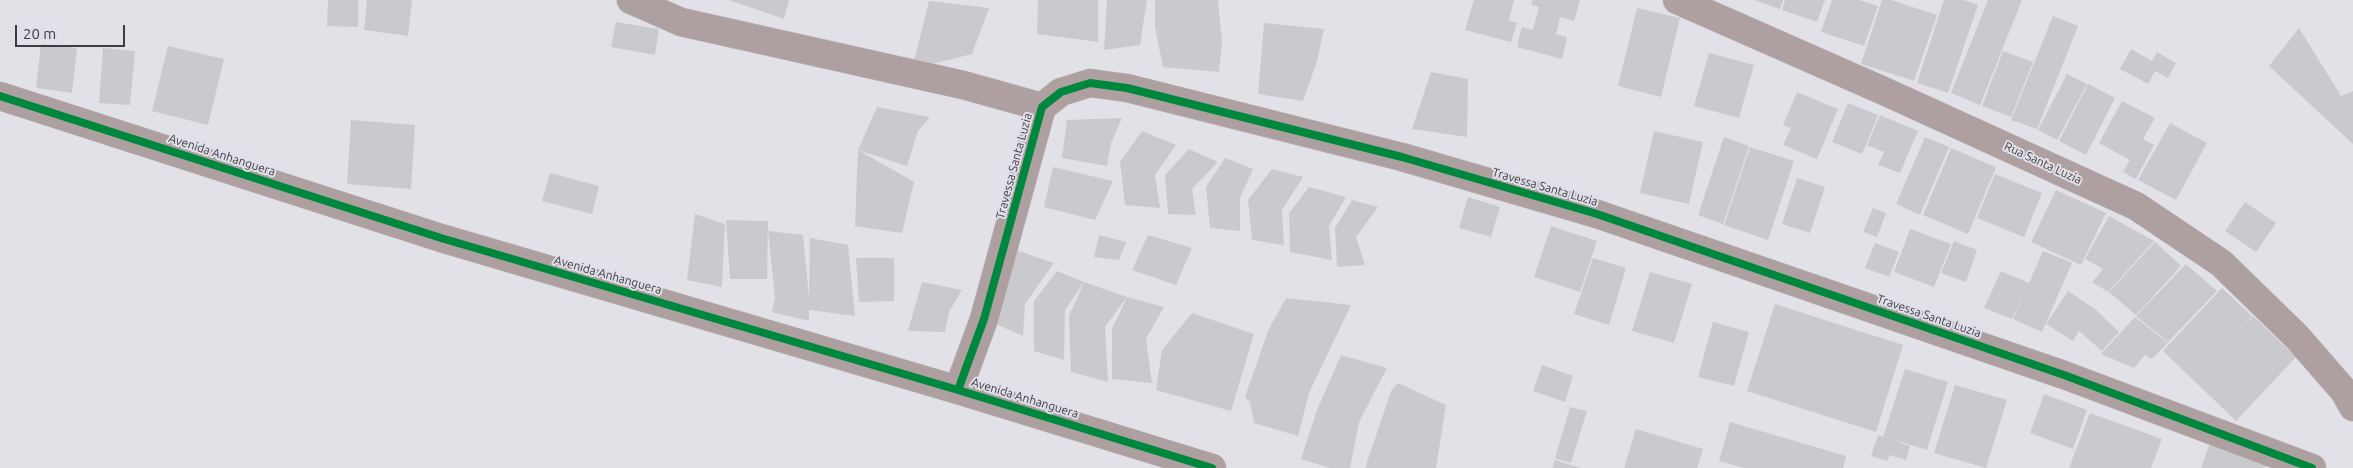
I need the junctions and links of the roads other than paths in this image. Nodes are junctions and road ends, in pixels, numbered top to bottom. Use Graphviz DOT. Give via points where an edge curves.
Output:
graph roads {
  1 [pos="631,0"];
  2 [pos="1677,0"];
  3 [pos="0,96"];
  4 [pos="1042,107"];
  5 [pos="958,390"];
  6 [pos="2350,394"];
  7 [pos="1212,468"];
  8 [pos="2312,468"];
  1 -- 4 [label="street" via="681,22 963,85"];
  2 -- 6 [label="street, Rua Santa Luzia" via="2136,206 2221,264 2297,337"];
  3 -- 5 [label="street, Avenida Anhanguera" via="441,238"];
  4 -- 5 [label="street, Travessa Santa Luzia" via="984,320"];
  4 -- 8 [label="street, Travessa Santa Luzia" via="1061,92 1090,83 1127,88 1410,159 1597,214 2064,375"];
  5 -- 7 [label="street, Avenida Anhanguera"];
}
